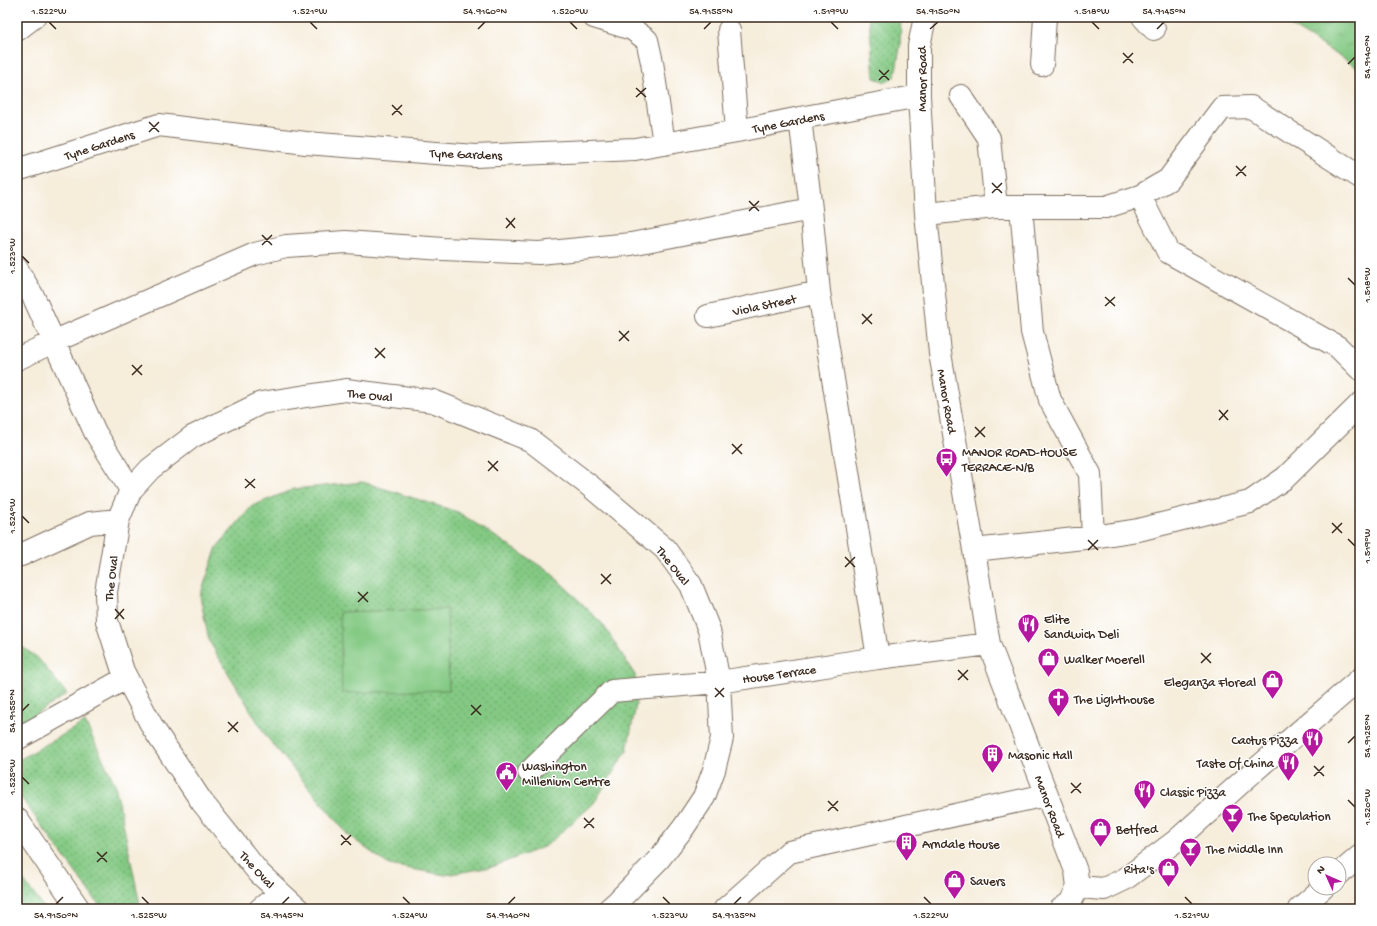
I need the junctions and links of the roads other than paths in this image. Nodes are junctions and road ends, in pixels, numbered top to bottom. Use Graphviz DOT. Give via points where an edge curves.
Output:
graph roads {
  1 [pos="34,17"];
  2 [pos="594,17"];
  3 [pos="925,17"];
  4 [pos="1045,17"];
  5 [pos="17,30"];
  6 [pos="729,30"];
  7 [pos="1042,65"];
  8 [pos="919,96"];
  9 [pos="961,96"];
  10 [pos="800,118"];
  11 [pos="737,131"];
  12 [pos="664,144"];
  13 [pos="17,170"];
  14 [pos="1360,177"];
  15 [pos="1140,196"];
  16 [pos="996,207"];
  17 [pos="1021,207"];
  18 [pos="811,209"];
  19 [pos="926,214"];
  20 [pos="17,269"];
  21 [pos="819,292"];
  22 [pos="708,316"];
  23 [pos="54,341"];
  24 [pos="17,359"];
  25 [pos="1360,369"];
  26 [pos="1360,404"];
  27 [pos="131,490"];
  28 [pos="118,520"];
  29 [pos="1093,537"];
  30 [pos="974,550"];
  31 [pos="17,555"];
  32 [pos="989,644"];
  33 [pos="878,658"];
  34 [pos="126,678"];
  35 [pos="1360,680"];
  36 [pos="719,682"];
  37 [pos="17,739"];
  38 [pos="529,772"];
  39 [pos="1046,795"];
  40 [pos="17,819"];
  41 [pos="1360,856"];
  42 [pos="1347,867"];
  43 [pos="1078,887"];
  44 [pos="280,893"];
  45 [pos="1314,896"];
  46 [pos="79,909"];
  47 [pos="260,909"];
  48 [pos="298,909"];
  49 [pos="609,909"];
  50 [pos="725,909"];
  51 [pos="1061,909"];
  52 [pos="1299,909"];
  1 -- 5 [label="street"];
  2 -- 12 [label="street" via="632,29 647,40"];
  3 -- 8 [label="street, Manor Road" via="919,46"];
  4 -- 7 [label="street"];
  6 -- 11 [label="street"];
  8 -- 10 [label="street, Tyne Gardens"];
  8 -- 19 [label="street, Manor Road"];
  9 -- 16 [label="street" via="989,138"];
  10 -- 11 [label="street, Tyne Gardens"];
  10 -- 18 [label="street"];
  11 -- 12 [label="street, Tyne Gardens"];
  12 -- 13 [label="street, Tyne Gardens" via="634,149 474,156 306,143 159,125"];
  14 -- 15 [label="street" via="1252,107 1222,108 1168,180"];
  15 -- 17 [label="street" via="1106,208"];
  15 -- 25 [label="street" via="1168,252 1338,347"];
  16 -- 17 [label="street"];
  16 -- 19 [label="street"];
  17 -- 29 [label="street" via="1032,332 1050,400 1090,474"];
  18 -- 21 [label="street"];
  18 -- 23 [label="street" via="631,244 539,253 346,242 286,246 255,254"];
  19 -- 30 [label="street, Manor Road" via="940,353"];
  20 -- 23 [label="street"];
  21 -- 22 [label="street, Viola Street"];
  21 -- 33 [label="street"];
  23 -- 24 [label="street"];
  23 -- 27 [label="street" via="95,432"];
  26 -- 29 [label="street" via="1285,478 1250,502 1138,530"];
  27 -- 28 [label="street, The Oval"];
  27 -- 36 [label="street, The Oval" via="150,469 192,437 261,402 346,390 433,401 530,440 665,549 691,585 709,630"];
  28 -- 31 [label="street" via="90,523"];
  28 -- 34 [label="street, The Oval" via="106,592 107,621"];
  29 -- 30 [label="street"];
  30 -- 32 [label="street, Manor Road"];
  32 -- 33 [label="street, House Terrace"];
  32 -- 39 [label="street, Manor Road"];
  33 -- 36 [label="street, House Terrace"];
  34 -- 37 [label="street"];
  34 -- 44 [label="street, The Oval" via="153,728 202,802 259,873"];
  35 -- 43 [label="street" via="1177,840 1125,879 1104,889"];
  36 -- 38 [label="street, House Terrace" via="612,691"];
  36 -- 49 [label="street, The Oval" via="722,738 704,797 659,859"];
  39 -- 43 [label="street, Manor Road" via="1076,871"];
  39 -- 50 [label="street" via="789,852"];
  40 -- 46 [label="street"];
  41 -- 42 [label="street"];
  43 -- 51 [label="street" via="1070,903"];
  44 -- 47 [label="street"];
  44 -- 48 [label="street, The Oval"];
  45 -- 52 [label="street"];
}
